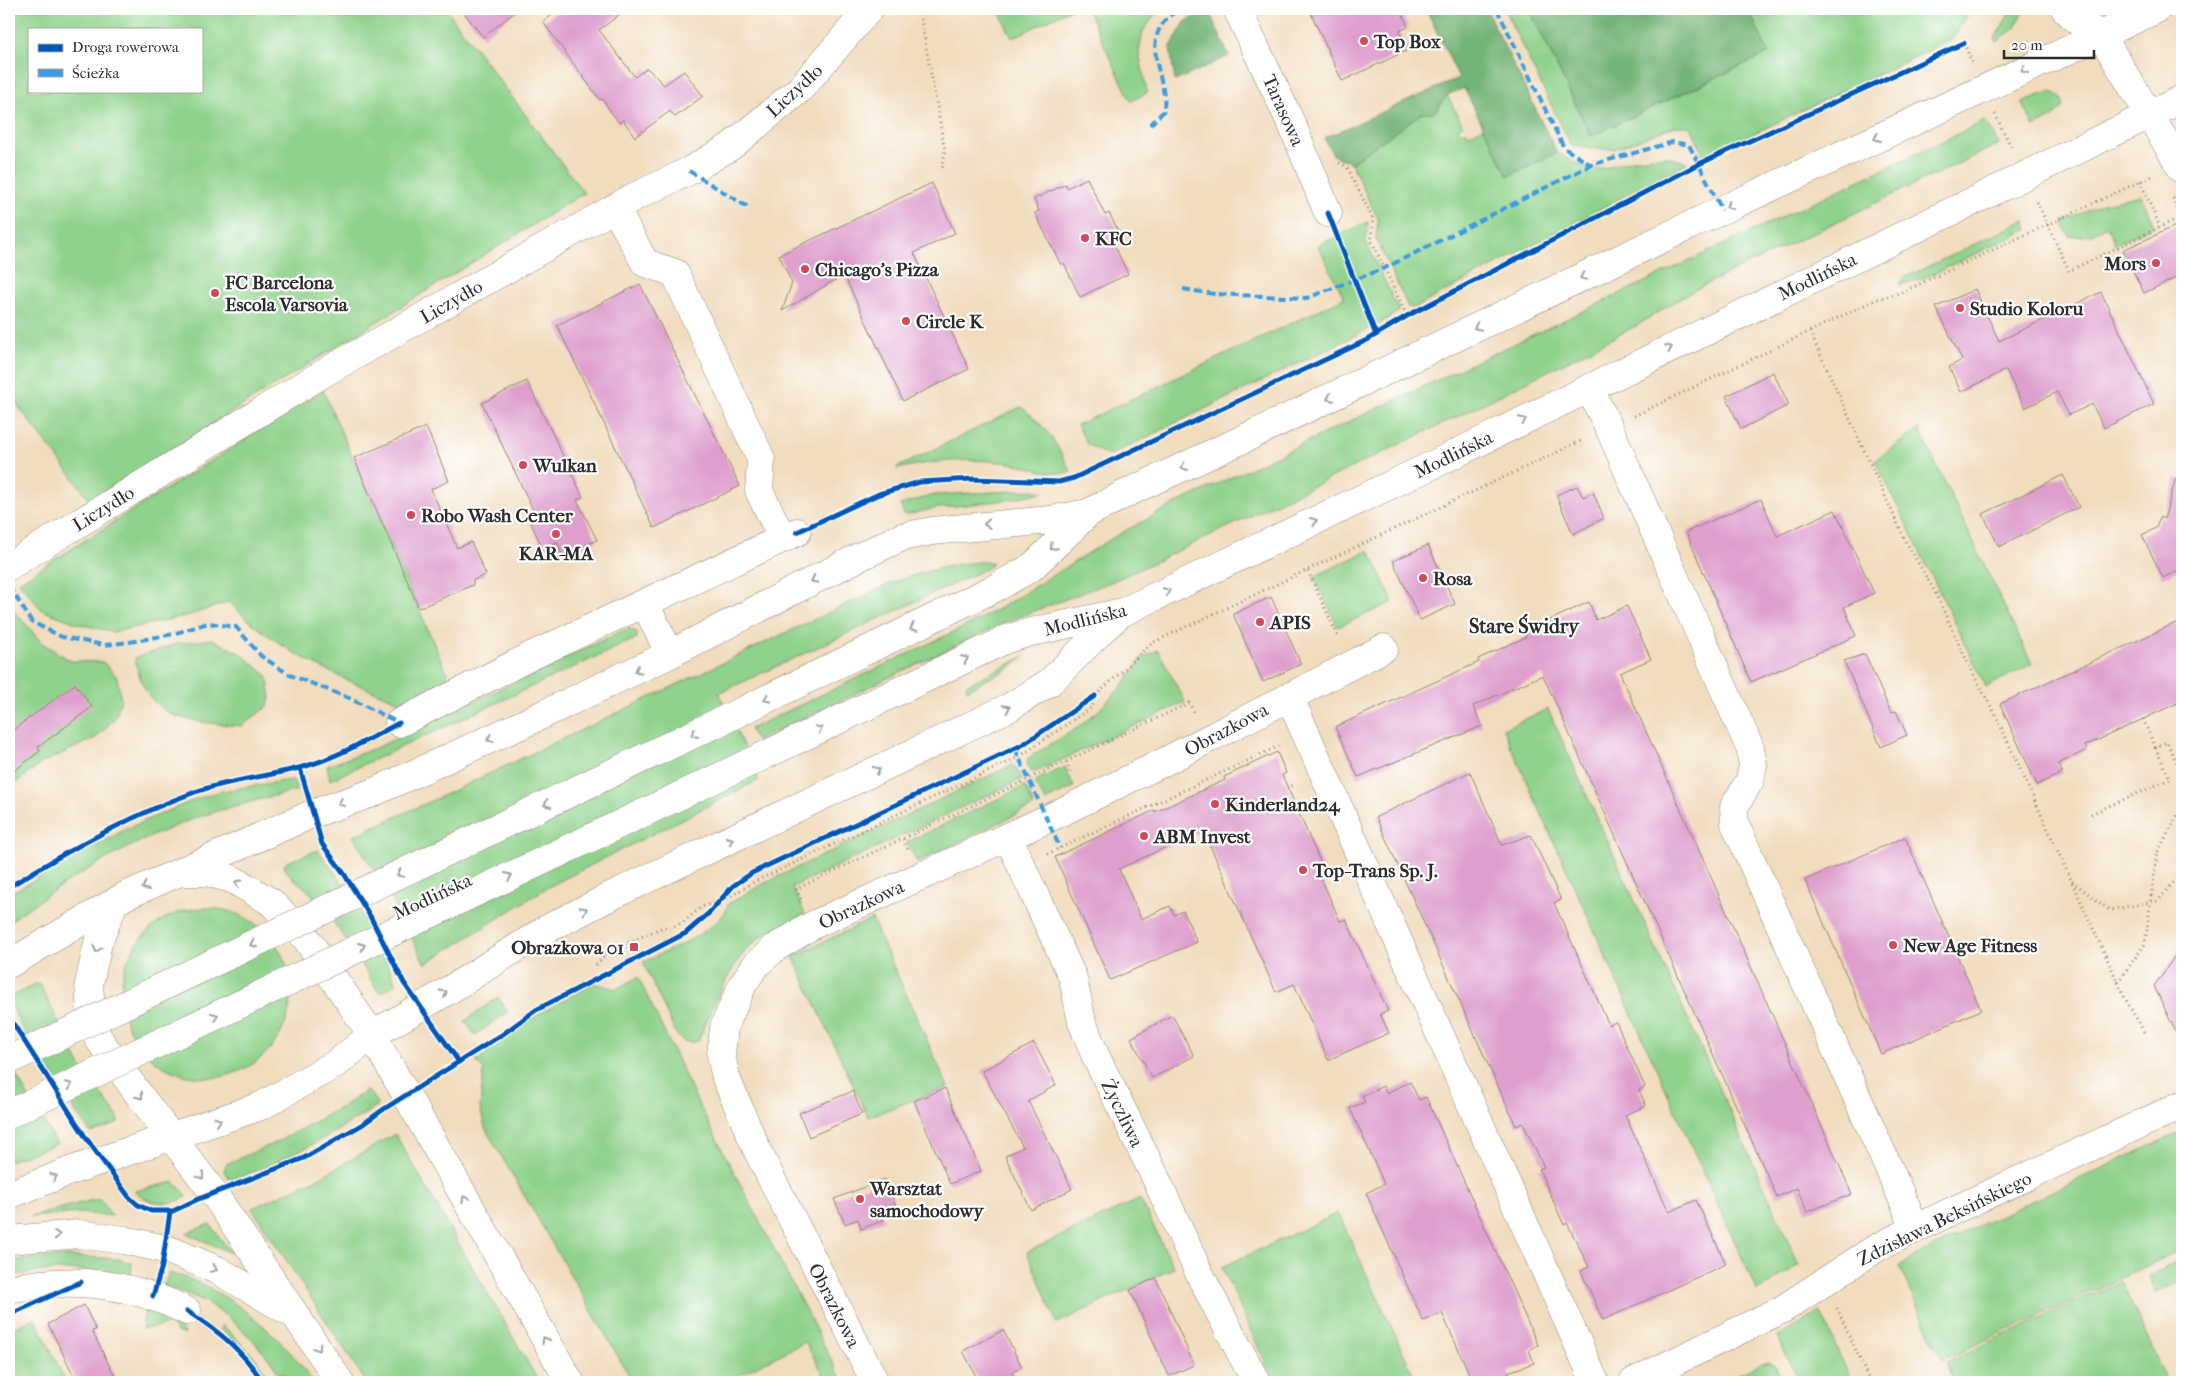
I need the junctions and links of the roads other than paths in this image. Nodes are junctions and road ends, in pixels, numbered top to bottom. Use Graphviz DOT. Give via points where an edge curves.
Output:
graph roads {
  1 [pos="869,9"];
  2 [pos="1237,9"];
  3 [pos="2065,9"];
  4 [pos="2099,9"];
  5 [pos="2157,9"];
  6 [pos="2100,35"];
  7 [pos="2182,99"];
  8 [pos="2149,116"];
  9 [pos="2175,178"];
  10 [pos="615,208"];
  11 [pos="1328,213"];
  12 [pos="1589,388"];
  13 [pos="1088,513"];
  14 [pos="9,566"];
  15 [pos="645,604"];
  16 [pos="1123,612"];
  17 [pos="1384,648"];
  18 [pos="670,654"];
  19 [pos="1289,696"];
  20 [pos="400,723"];
  21 [pos="1008,837"];
  22 [pos="178,872"];
  23 [pos="114,903"];
  24 [pos="9,964"];
  25 [pos="372,1035"];
  26 [pos="9,1060"];
  27 [pos="2182,1105"];
  28 [pos="9,1114"];
  29 [pos="172,1137"];
  30 [pos="9,1195"];
  31 [pos="1914,1229"];
  32 [pos="9,1240"];
  33 [pos="9,1289"];
  34 [pos="187,1311"];
  35 [pos="295,1315"];
  36 [pos="340,1382"];
  37 [pos="570,1382"];
  38 [pos="875,1382"];
  39 [pos="1256,1382"];
  40 [pos="1595,1382"];
  41 [pos="1633,1382"];
  1 -- 10 [label="main road, Liczydło" via="800,89 730,147"];
  2 -- 11 [label="main road, Tarasowa" via="1293,127"];
  3 -- 6 [label="main road"];
  4 -- 6 [label="main road"];
  5 -- 6 [label="main road, Modlińska"];
  6 -- 8 [label="main road"];
  6 -- 13 [label="main road, Modlińska, one-way" via="1713,214"];
  7 -- 8 [label="main road, Modlińska"];
  8 -- 9 [label="main road"];
  12 -- 8 [label="main road, Modlińska, one-way"];
  10 -- 14 [label="main road, Liczydło" via="322,374"];
  10 -- 15 [label="main road" via="645,263 674,274 761,459 759,491 790,536"];
  16 -- 12 [label="main road, Modlińska, one-way"];
  12 -- 31 [label="main road" via="1750,748 1754,764 1750,780 1734,807 1735,824"];
  13 -- 18 [label="main road, one-way" via="902,537"];
  13 -- 26 [label="main road, Modlińska, one-way, bridge" via="1032,567 999,586"];
  15 -- 18 [label="main road"];
  15 -- 20 [label="main road" via="533,655"];
  25 -- 16 [label="main road, one-way" via="563,921 1010,707 1050,682"];
  28 -- 16 [label="main road, Modlińska, one-way, bridge" via="1007,639"];
  17 -- 19 [label="main road, Obrazkowa"];
  18 -- 22 [label="main road, one-way" via="372,793 312,814"];
  19 -- 21 [label="main road, Obrazkowa"];
  19 -- 40 [label="main road"];
  21 -- 38 [label="main road, Obrazkowa" via="814,925 775,948 755,966 743,984 724,1027 721,1055 726,1078 758,1152"];
  21 -- 39 [label="main road, Życzliwa" via="1073,978 1082,1022 1096,1057 1200,1275"];
  22 -- 23 [label="main road, one-way"];
  25 -- 22 [label="main road, one-way" via="306,938 271,902 232,879 206,872"];
  23 -- 24 [label="main road"];
  23 -- 29 [label="main road, one-way" via="98,943 89,984 91,1011 98,1038"];
  29 -- 25 [label="main road, one-way" via="261,1106 337,1062"];
  37 -- 25 [label="main road, one-way"];
  27 -- 31 [label="main road, Zdzisława Beksińskiego"];
  30 -- 29 [label="main road, one-way" via="70,1170"];
  29 -- 35 [label="main road, one-way"];
  31 -- 41 [label="main road, Zdzisława Beksińskiego" via="1878,1247 1783,1309"];
  32 -- 35 [label="main road, one-way" via="79,1234 169,1250 217,1270"];
  33 -- 34 [label="main road" via="55,1282 104,1284 148,1294"];
  35 -- 36 [label="main road, one-way"];
}
